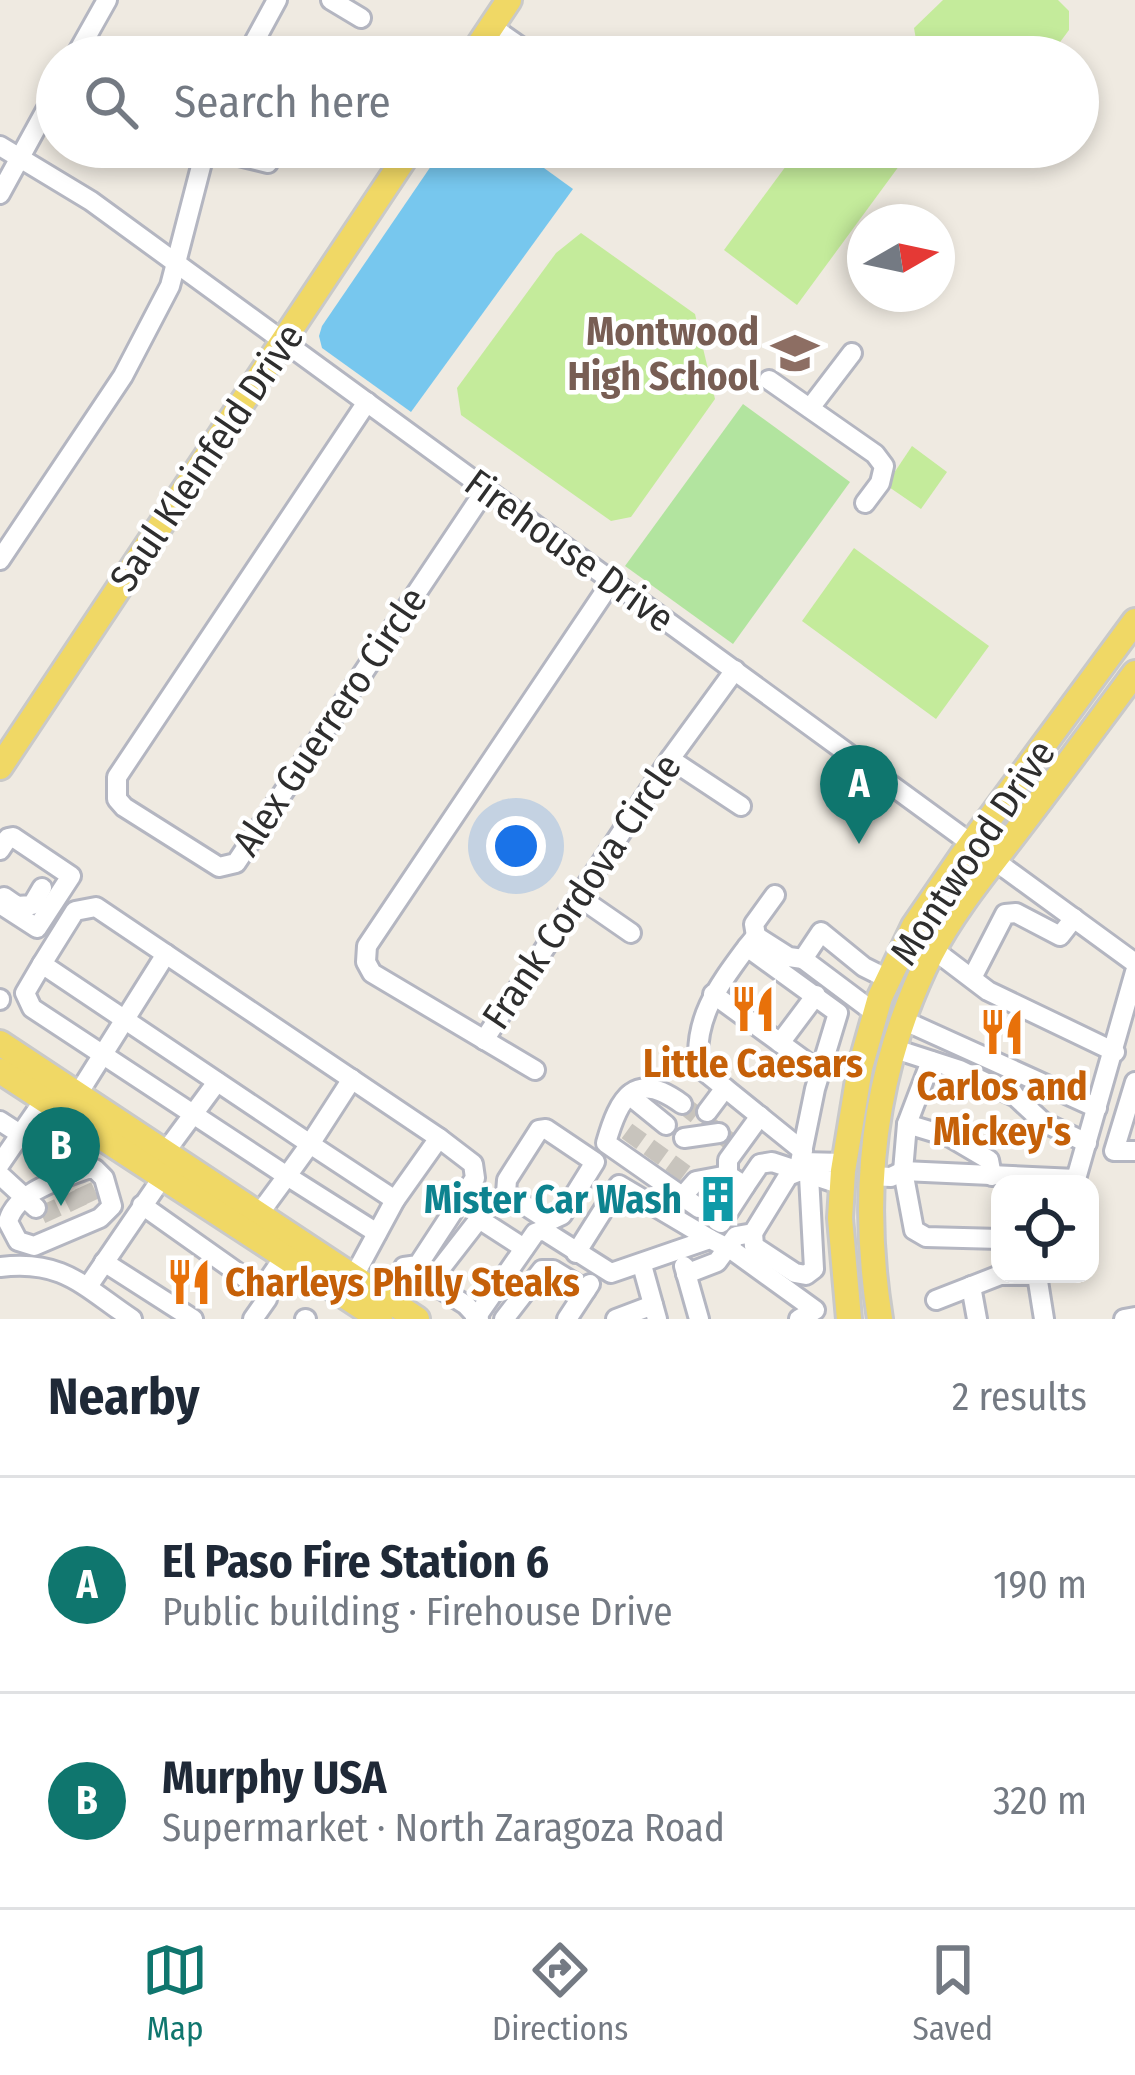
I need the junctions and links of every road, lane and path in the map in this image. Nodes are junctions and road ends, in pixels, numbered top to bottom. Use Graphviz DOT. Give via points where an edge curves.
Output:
graph roads {
  1 [pos="106,0"];
  2 [pos="277,0"];
  3 [pos="331,0"];
  4 [pos="509,0"];
  5 [pos="361,18"];
  6 [pos="492,27"];
  7 [pos="86,36"];
  8 [pos="257,36"];
  9 [pos="486,36"];
  10 [pos="505,36"];
  11 [pos="36,127"];
  12 [pos="0,146"];
  13 [pos="20,156"];
  14 [pos="36,166"];
  15 [pos="39,168"];
  16 [pos="201,168"];
  17 [pos="398,168"];
  18 [pos="0,194"];
  19 [pos="178,264"];
  20 [pos="283,341"];
  21 [pos="852,353"];
  22 [pos="770,380"];
  23 [pos="367,402"];
  24 [pos="810,408"];
  25 [pos="486,489"];
  26 [pos="865,503"];
  27 [pos="0,560"];
  28 [pos="613,581"];
  29 [pos="1130,638"];
  30 [pos="735,670"];
  31 [pos="1135,673"];
  32 [pos="670,759"];
  33 [pos="0,767"];
  34 [pos="741,806"];
  35 [pos="2,840"];
  36 [pos="971,843"];
  37 [pos="995,860"];
  38 [pos="49,876"];
  39 [pos="0,895"];
  40 [pos="775,895"];
  41 [pos="579,897"];
  42 [pos="0,904"];
  43 [pos="1074,918"];
  44 [pos="631,933"];
  45 [pos="751,942"];
  46 [pos="934,950"];
  47 [pos="166,954"];
  48 [pos="802,959"];
  49 [pos="1135,962"];
  50 [pos="42,964"];
  51 [pos="1135,972"];
  52 [pos="972,978"];
  53 [pos="888,979"];
  54 [pos="712,994"];
  55 [pos="815,995"];
  56 [pos="875,1012"];
  57 [pos="125,1020"];
  58 [pos="905,1021"];
  59 [pos="833,1028"];
  60 [pos="867,1038"];
  61 [pos="484,1040"];
  62 [pos="0,1043"];
  63 [pos="780,1043"];
  64 [pos="895,1049"];
  65 [pos="1115,1052"];
  66 [pos="105,1055"];
  67 [pos="931,1061"];
  68 [pos="699,1067"];
  69 [pos="535,1070"];
  70 [pos="0,1071"];
  71 [pos="820,1072"];
  72 [pos="352,1079"];
  73 [pos="217,1082"];
  74 [pos="1135,1082"];
  75 [pos="725,1088"];
  76 [pos="79,1094"];
  77 [pos="814,1095"];
  78 [pos="44,1100"];
  79 [pos="854,1102"];
  80 [pos="1097,1108"];
  81 [pos="196,1113"];
  82 [pos="760,1116"];
  83 [pos="907,1124"];
  84 [pos="6,1128"];
  85 [pos="703,1128"];
  86 [pos="102,1138"];
  87 [pos="439,1138"];
  88 [pos="1087,1143"];
  89 [pos="310,1144"];
  90 [pos="166,1151"];
  91 [pos="1135,1151"];
  92 [pos="0,1164"];
  93 [pos="799,1168"];
  94 [pos="903,1171"];
  95 [pos="843,1173"];
  96 [pos="0,1175"];
  97 [pos="992,1175"];
  98 [pos="1077,1175"];
  99 [pos="287,1176"];
  100 [pos="870,1176"];
  101 [pos="991,1176"];
  102 [pos="163,1178"];
  103 [pos="717,1199"];
  104 [pos="36,1200"];
  105 [pos="395,1200"];
  106 [pos="142,1205"];
  107 [pos="249,1207"];
  108 [pos="90,1217"];
  109 [pos="840,1223"];
  110 [pos="813,1224"];
  111 [pos="546,1225"];
  112 [pos="54,1233"];
  113 [pos="753,1233"];
  114 [pos="6,1234"];
  115 [pos="122,1235"];
  116 [pos="374,1239"];
  117 [pos="991,1239"];
  118 [pos="524,1248"];
  119 [pos="680,1250"];
  120 [pos="576,1253"];
  121 [pos="284,1257"];
  122 [pos="104,1262"];
  123 [pos="642,1264"];
  124 [pos="404,1267"];
  125 [pos="0,1268"];
  126 [pos="53,1269"];
  127 [pos="599,1270"];
  128 [pos="686,1274"];
  129 [pos="354,1276"];
  130 [pos="89,1285"];
  131 [pos="971,1286"];
  132 [pos="262,1289"];
  133 [pos="586,1290"];
  134 [pos="936,1300"];
  135 [pos="384,1308"];
  136 [pos="655,1312"];
  137 [pos="807,1315"];
  138 [pos="854,1317"];
  139 [pos="1135,1317"];
  140 [pos="477,1318"];
  141 [pos="618,1318"];
  142 [pos="132,1319"];
  143 [pos="193,1319"];
  144 [pos="253,1319"];
  145 [pos="417,1319"];
  146 [pos="504,1319"];
  147 [pos="568,1319"];
  148 [pos="698,1319"];
  149 [pos="880,1319"];
  150 [pos="976,1319"];
  151 [pos="1044,1319"];
  152 [pos="1124,1319"];
  1 -- 7 [label="street"];
  2 -- 8 [label="street"];
  3 -- 5 [label="street"];
  4 -- 6 [label="main road"];
  6 -- 9 [label="main road"];
  6 -- 10 [label="street"];
  11 -- 13 [label="street"];
  12 -- 13 [label="street, Firehouse Drive"];
  13 -- 14 [label="street, Firehouse Drive"];
  13 -- 18 [label="street"];
  15 -- 19 [label="street, Firehouse Drive"];
  16 -- 19 [label="street"];
  17 -- 20 [label="main road, Saul Kleinfeld Drive"];
  19 -- 20 [label="street, Firehouse Drive"];
  19 -- 27 [label="street" via="123,376"];
  20 -- 23 [label="street, Firehouse Drive"];
  20 -- 33 [label="main road, Saul Kleinfeld Drive"];
  21 -- 24 [label="street"];
  22 -- 24 [label="street"];
  23 -- 25 [label="street, Firehouse Drive"];
  23 -- 25 [label="street, Alex Guerrero Circle" via="117,777 124,807 219,867 236,863"];
  24 -- 26 [label="street" via="884,466"];
  25 -- 28 [label="street, Firehouse Drive"];
  28 -- 30 [label="street, Firehouse Drive"];
  28 -- 61 [label="street, Frank Cordova Circle" via="368,946 373,973"];
  29 -- 36 [label="main road, Montwood Drive"];
  30 -- 32 [label="street, Frank Cordova Circle"];
  30 -- 36 [label="street, Firehouse Drive"];
  31 -- 37 [label="main road, Montwood Drive"];
  32 -- 34 [label="street"];
  32 -- 41 [label="street, Frank Cordova Circle"];
  35 -- 38 [label="street" via="14,837"];
  36 -- 37 [label="street, Firehouse Drive"];
  36 -- 53 [label="main road, Montwood Drive"];
  37 -- 43 [label="street, Firehouse Drive"];
  37 -- 46 [label="main road, Montwood Drive"];
  38 -- 39 [label="street" via="32,905"];
  38 -- 42 [label="street" via="71,877 37,928"];
  40 -- 45 [label="street"];
  41 -- 44 [label="street"];
  41 -- 61 [label="street, Frank Cordova Circle"];
  43 -- 49 [label="street, Firehouse Drive"];
  43 -- 52 [label="street" via="1060,936 1005,914"];
  45 -- 48 [label="street"];
  45 -- 54 [label="street"];
  45 -- 55 [label="street"];
  46 -- 52 [label="street"];
  46 -- 58 [label="main road, Montwood Drive"];
  47 -- 50 [label="street" via="96,907 75,911"];
  47 -- 57 [label="street"];
  47 -- 72 [label="street"];
  48 -- 53 [label="street" via="820,932"];
  48 -- 56 [label="street"];
  50 -- 57 [label="street"];
  50 -- 66 [label="street" via="27,1001"];
  51 -- 65 [label="street"];
  52 -- 65 [label="street"];
  53 -- 56 [label="main road, Montwood Drive"];
  54 -- 63 [label="street"];
  54 -- 68 [label="street" via="696,1041"];
  55 -- 59 [label="street" via="838,1013"];
  55 -- 63 [label="street"];
  56 -- 60 [label="main road, Montwood Drive"];
  57 -- 66 [label="street"];
  57 -- 73 [label="street"];
  58 -- 64 [label="main road, Montwood Drive"];
  58 -- 80 [label="street"];
  59 -- 60 [label="street"];
  59 -- 71 [label="street"];
  60 -- 79 [label="main road, Montwood Drive"];
  61 -- 69 [label="street"];
  62 -- 76 [label="main road"];
  63 -- 71 [label="street"];
  64 -- 67 [label="street"];
  64 -- 100 [label="main road, Montwood Drive"];
  65 -- 80 [label="street"];
  66 -- 76 [label="street"];
  66 -- 81 [label="street"];
  67 -- 83 [label="street"];
  67 -- 88 [label="street" via="1016,1097 1043,1122"];
  68 -- 75 [label="street"];
  68 -- 103 [label="street" via="676,1107 660,1088 637,1091 606,1143"];
  70 -- 78 [label="main road"];
  71 -- 77 [label="street"];
  72 -- 87 [label="street"];
  72 -- 89 [label="street"];
  73 -- 81 [label="street"];
  73 -- 89 [label="street"];
  74 -- 91 [label="street" via="1114,1151"];
  75 -- 82 [label="street"];
  75 -- 85 [label="street"];
  76 -- 90 [label="main road"];
  77 -- 79 [label="street"];
  77 -- 93 [label="street"];
  78 -- 84 [label="street"];
  78 -- 86 [label="main road"];
  79 -- 95 [label="main road, Montwood Drive"];
  80 -- 88 [label="street"];
  81 -- 90 [label="street"];
  81 -- 99 [label="street"];
  82 -- 93 [label="street"];
  82 -- 103 [label="street" via="728,1160"];
  83 -- 94 [label="street"];
  83 -- 97 [label="street" via="989,1160"];
  84 -- 92 [label="street"];
  86 -- 90 [label="main road"];
  86 -- 102 [label="main road"];
  87 -- 105 [label="street"];
  87 -- 124 [label="street" via="473,1164 475,1178 418,1265"];
  88 -- 98 [label="street"];
  89 -- 99 [label="street"];
  89 -- 105 [label="street"];
  90 -- 107 [label="main road"];
  93 -- 95 [label="street"];
  93 -- 103 [label="street" via="760,1164"];
  93 -- 110 [label="street"];
  93 -- 113 [label="street"];
  94 -- 100 [label="street"];
  94 -- 101 [label="street"];
  94 -- 117 [label="street" via="914,1230"];
  95 -- 100 [label="main road"];
  95 -- 109 [label="main road, Montwood Drive"];
  96 -- 104 [label="street"];
  99 -- 107 [label="street"];
  99 -- 116 [label="street"];
  100 -- 149 [label="main road, Montwood Drive"];
  102 -- 106 [label="street"];
  102 -- 107 [label="main road" via="177,1172"];
  102 -- 121 [label="main road"];
  103 -- 113 [label="street" via="736,1237"];
  103 -- 119 [label="street"];
  103 -- 120 [label="street" via="619,1185"];
  103 -- 128 [label="street" via="717,1262"];
  103 -- 137 [label="street"];
  104 -- 108 [label="street" via="95,1168 112,1205"];
  104 -- 114 [label="street" via="10,1211"];
  105 -- 116 [label="street"];
  106 -- 115 [label="street"];
  106 -- 132 [label="street"];
  107 -- 129 [label="main road"];
  108 -- 112 [label="street"];
  108 -- 115 [label="street"];
  109 -- 110 [label="street" via="825,1215"];
  109 -- 138 [label="main road, Montwood Drive" via="842,1268 855,1280"];
  110 -- 113 [label="street" via="814,1269 806,1275 754,1246"];
  111 -- 111 [label="street" via="562,1215 595,1162 546,1129 506,1192"];
  111 -- 118 [label="street"];
  111 -- 120 [label="street"];
  112 -- 114 [label="street" via="25,1246"];
  112 -- 126 [label="street"];
  115 -- 122 [label="street"];
  116 -- 124 [label="street"];
  116 -- 129 [label="street"];
  118 -- 140 [label="street"];
  118 -- 140 [label="street" via="479,1219 430,1282"];
  119 -- 123 [label="street"];
  119 -- 128 [label="street"];
  120 -- 127 [label="street"];
  121 -- 132 [label="street"];
  121 -- 135 [label="main road"];
  122 -- 130 [label="street"];
  122 -- 143 [label="street"];
  123 -- 127 [label="street"];
  123 -- 136 [label="street"];
  124 -- 135 [label="street"];
  125 -- 126 [label="street"];
  126 -- 130 [label="street"];
  127 -- 133 [label="street"];
  128 -- 148 [label="street"];
  129 -- 135 [label="main road"];
  130 -- 142 [label="street"];
  131 -- 134 [label="street"];
  131 -- 150 [label="street"];
  131 -- 151 [label="street" via="1000,1275 1036,1275"];
  132 -- 144 [label="street" via="267,1299"];
  133 -- 146 [label="street" via="542,1270"];
  133 -- 147 [label="street"];
  135 -- 145 [label="main road"];
  136 -- 141 [label="street"];
  137 -- 138 [label="street"];
  139 -- 152 [label="street"];
}
